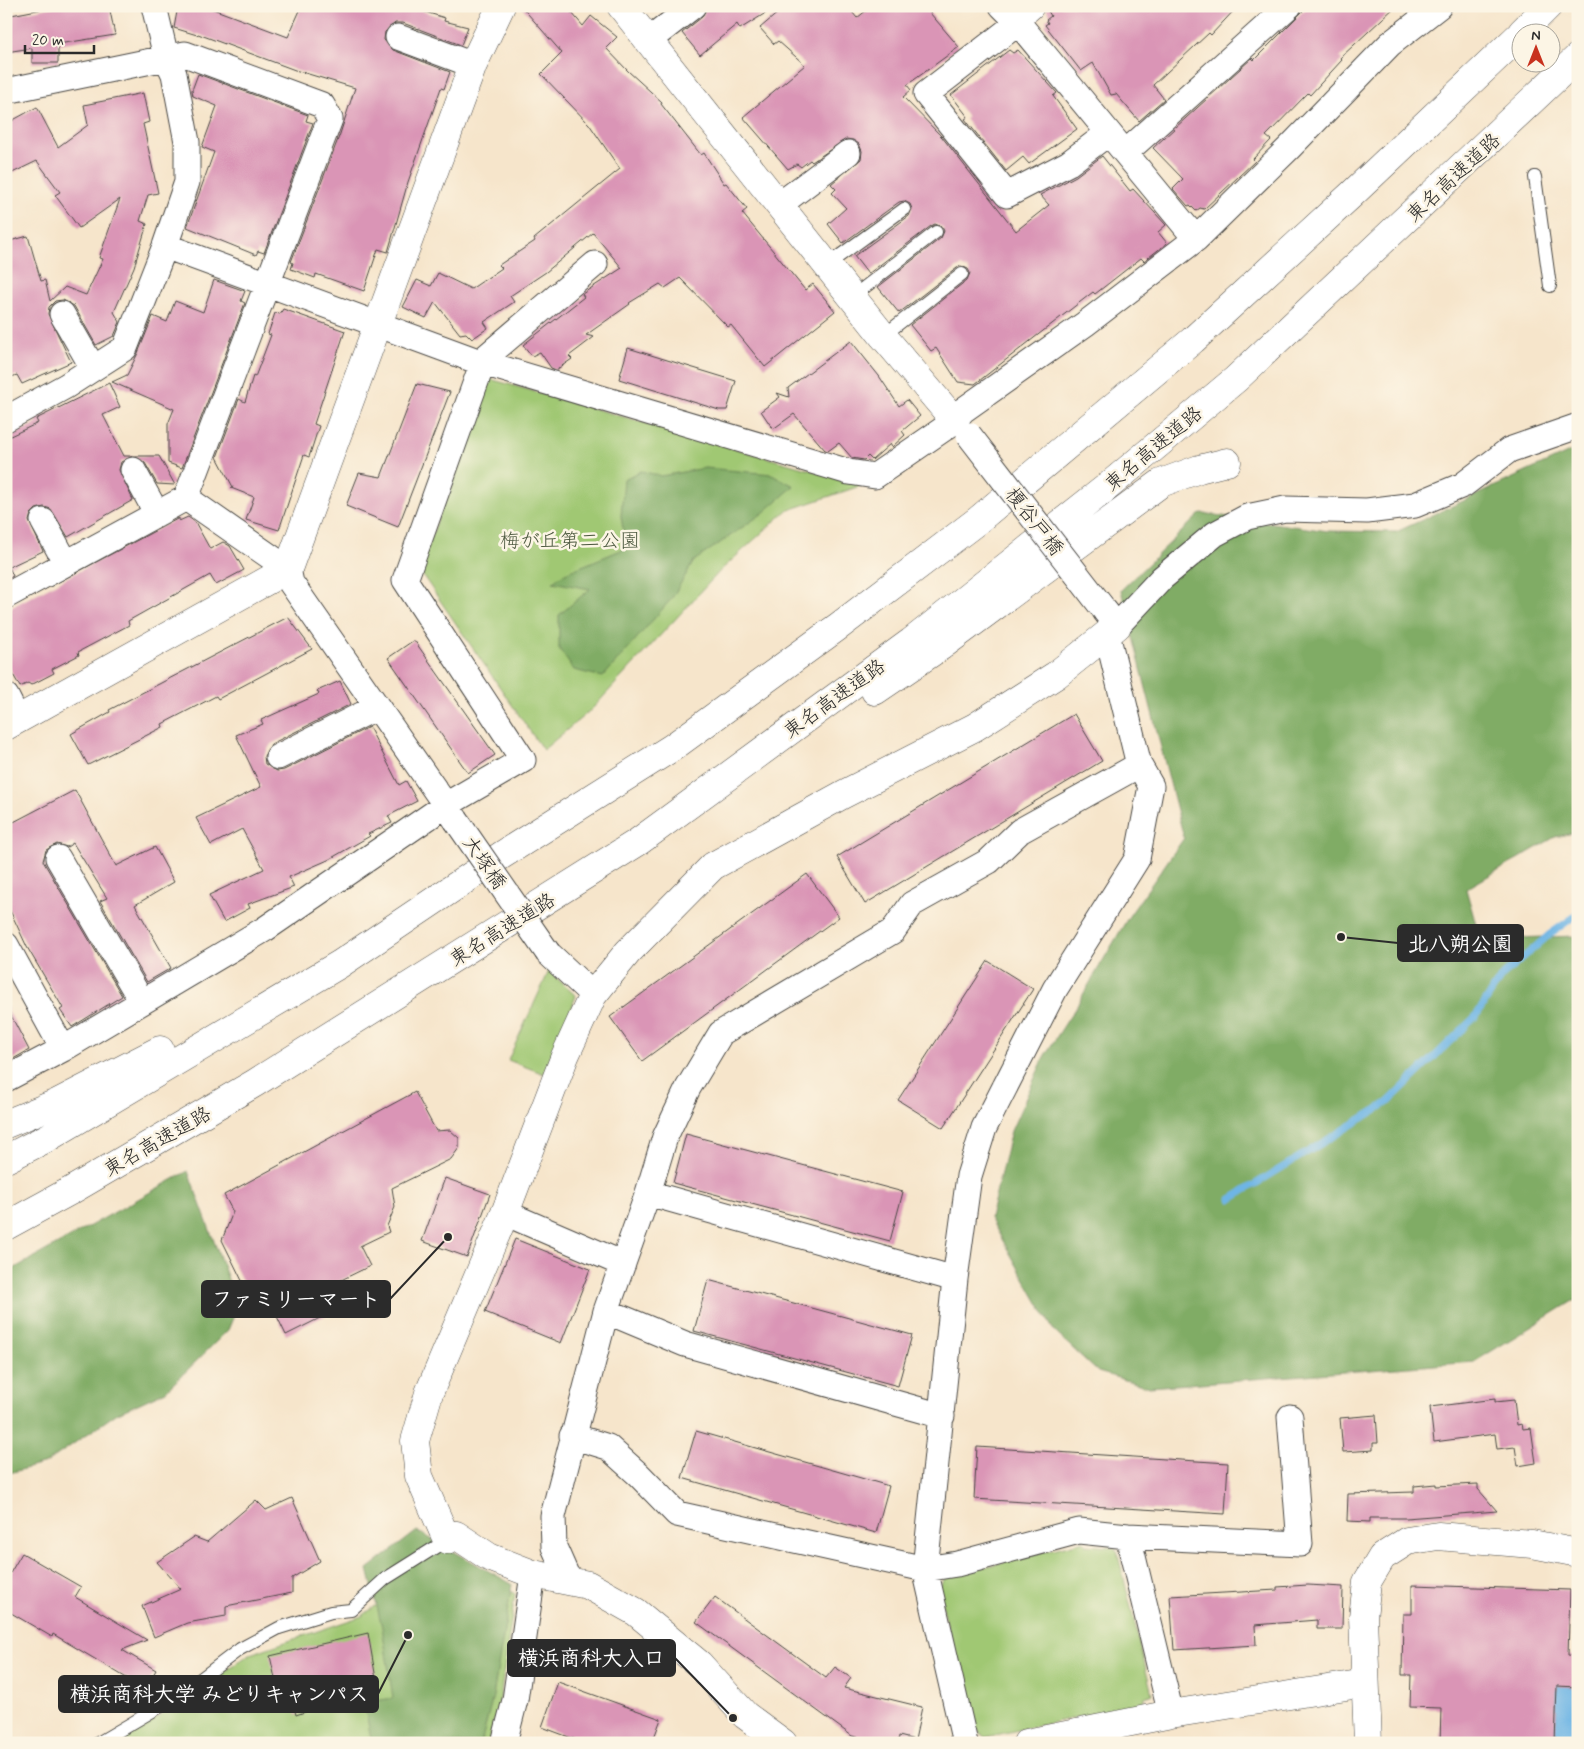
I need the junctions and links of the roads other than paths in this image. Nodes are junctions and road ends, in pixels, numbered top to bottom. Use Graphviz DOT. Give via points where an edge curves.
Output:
graph roads {
  1 [pos="154,6"];
  2 [pos="501,6"];
  3 [pos="621,6"];
  4 [pos="693,6"];
  5 [pos="1289,6"];
  6 [pos="1439,6"];
  7 [pos="1548,6"];
  8 [pos="1016,11"];
  9 [pos="1533,22"];
  10 [pos="398,38"];
  11 [pos="648,40"];
  12 [pos="1512,42"];
  13 [pos="166,57"];
  14 [pos="1578,57"];
  15 [pos="473,65"];
  16 [pos="6,91"];
  17 [pos="1107,134"];
  18 [pos="1126,152"];
  19 [pos="848,153"];
  20 [pos="1535,177"];
  21 [pos="779,205"];
  22 [pos="904,209"];
  23 [pos="936,232"];
  24 [pos="1196,239"];
  25 [pos="165,246"];
  26 [pos="596,264"];
  27 [pos="827,266"];
  28 [pos="962,274"];
  29 [pos="268,283"];
  30 [pos="1550,286"];
  31 [pos="852,297"];
  32 [pos="62,314"];
  33 [pos="378,325"];
  34 [pos="883,336"];
  35 [pos="480,362"];
  36 [pos="93,368"];
  37 [pos="6,419"];
  38 [pos="1578,426"];
  39 [pos="962,428"];
  40 [pos="1227,462"];
  41 [pos="133,470"];
  42 [pos="186,498"];
  43 [pos="157,514"];
  44 [pos="43,521"];
  45 [pos="66,563"];
  46 [pos="288,569"];
  47 [pos="6,596"];
  48 [pos="1109,622"];
  49 [pos="377,707"];
  50 [pos="10,714"];
  51 [pos="278,757"];
  52 [pos="1139,765"];
  53 [pos="451,813"];
  54 [pos="638,842"];
  55 [pos="502,855"];
  56 [pos="58,858"];
  57 [pos="6,945"];
  58 [pos="593,995"];
  59 [pos="142,1002"];
  60 [pos="63,1049"];
  61 [pos="6,1079"];
  62 [pos="6,1124"];
  63 [pos="6,1159"];
  64 [pos="648,1193"];
  65 [pos="505,1212"];
  66 [pos="6,1226"];
  67 [pos="623,1264"];
  68 [pos="955,1279"];
  69 [pos="606,1310"];
  70 [pos="942,1416"];
  71 [pos="1290,1417"];
  72 [pos="572,1436"];
  73 [pos="1128,1536"];
  74 [pos="447,1540"];
  75 [pos="1578,1553"];
  76 [pos="925,1569"];
  77 [pos="533,1574"];
  78 [pos="569,1581"];
  79 [pos="1365,1683"];
  80 [pos="1171,1714"];
  81 [pos="1079,1737"];
  82 [pos="98,1743"];
  83 [pos="504,1743"];
  84 [pos="783,1743"];
  85 [pos="965,1743"];
  86 [pos="1027,1743"];
  87 [pos="1368,1743"];
  1 -- 13 [label="street"];
  2 -- 15 [label="main road"];
  3 -- 11 [label="main road"];
  4 -- 11 [label="street"];
  5 -- 18 [label="street"];
  6 -- 24 [label="street" via="1390,44"];
  7 -- 9 [label="main road"];
  8 -- 17 [label="street"];
  8 -- 17 [label="street" via="1010,29 926,94 1007,195 1069,162"];
  10 -- 15 [label="street"];
  11 -- 21 [label="main road"];
  12 -- 55 [label="main road" via="1193,340 977,521 673,747"];
  13 -- 16 [label="street"];
  13 -- 25 [label="street" via="174,74 187,142 187,182"];
  13 -- 29 [label="street" via="185,54 322,105 330,119"];
  14 -- 54 [label="main road, 東名高速道路" via="1229,386 911,642"];
  15 -- 33 [label="main road"];
  17 -- 18 [label="street"];
  18 -- 24 [label="street"];
  19 -- 21 [label="street"];
  20 -- 30 [label="lane"];
  21 -- 27 [label="main road"];
  22 -- 27 [label="lane"];
  23 -- 31 [label="lane"];
  24 -- 39 [label="street" via="1085,324 962,411"];
  25 -- 29 [label="street"];
  25 -- 36 [label="street" via="124,348"];
  26 -- 35 [label="street"];
  27 -- 31 [label="main road"];
  28 -- 34 [label="lane"];
  29 -- 33 [label="street"];
  29 -- 42 [label="street"];
  31 -- 34 [label="main road"];
  32 -- 36 [label="street"];
  33 -- 35 [label="street"];
  33 -- 46 [label="main road"];
  34 -- 39 [label="main road"];
  35 -- 39 [label="street" via="848,472 875,476"];
  35 -- 53 [label="street" via="479,373 405,580 524,760"];
  36 -- 37 [label="street"];
  38 -- 48 [label="street" via="1509,450 1463,485 1416,505 1368,511 1286,509 1246,517 1215,534"];
  39 -- 48 [label="street, 榎谷戸橋, bridge"];
  40 -- 54 [label="main road" via="1162,483 940,647 782,753"];
  41 -- 43 [label="street"];
  42 -- 43 [label="street"];
  42 -- 46 [label="street"];
  43 -- 45 [label="street"];
  44 -- 45 [label="street"];
  45 -- 47 [label="street"];
  46 -- 49 [label="street, 大塚橋" via="291,583"];
  46 -- 50 [label="main road"];
  48 -- 52 [label="street"];
  48 -- 58 [label="main road" via="1056,675 975,727 713,866 628,952"];
  49 -- 51 [label="street"];
  49 -- 53 [label="street, 大塚橋"];
  52 -- 64 [label="street" via="1020,831 989,861 912,904 893,931 721,1033 688,1088 665,1138"];
  52 -- 68 [label="street" via="1150,786 1137,859 1054,989 984,1128 969,1176"];
  53 -- 58 [label="street, 大塚橋, bridge" via="548,952"];
  53 -- 59 [label="street"];
  54 -- 66 [label="main road, 東名高速道路" via="255,1083"];
  55 -- 62 [label="main road" via="148,1057 57,1103"];
  55 -- 63 [label="main road" via="340,964 49,1137"];
  56 -- 59 [label="street"];
  57 -- 60 [label="street"];
  58 -- 65 [label="main road" via="565,1056"];
  59 -- 60 [label="street"];
  60 -- 61 [label="street"];
  64 -- 67 [label="street"];
  64 -- 68 [label="street"];
  65 -- 67 [label="street"];
  65 -- 74 [label="main road" via="429,1392 415,1441 419,1476"];
  67 -- 69 [label="street"];
  68 -- 70 [label="street"];
  69 -- 70 [label="street" via="685,1344"];
  69 -- 72 [label="street"];
  70 -- 76 [label="street"];
  71 -- 73 [label="street" via="1300,1544"];
  72 -- 76 [label="street" via="608,1447 676,1514"];
  72 -- 78 [label="street" via="553,1516 554,1547"];
  73 -- 76 [label="street" via="1080,1530 957,1564"];
  73 -- 80 [label="street"];
  74 -- 77 [label="main road" via="456,1535 489,1557"];
  74 -- 82 [label="lane" via="385,1579 350,1610 330,1612 279,1628 240,1649 178,1696"];
  75 -- 79 [label="main road" via="1532,1544 1438,1536 1407,1541 1398,1546 1382,1557 1366,1582 1363,1617"];
  76 -- 85 [label="street"];
  77 -- 78 [label="main road"];
  77 -- 83 [label="street" via="515,1700"];
  78 -- 84 [label="main road" via="588,1586 636,1612 699,1664 745,1715"];
  79 -- 80 [label="main road"];
  79 -- 87 [label="main road"];
  80 -- 81 [label="main road"];
  81 -- 86 [label="main road"];
}
